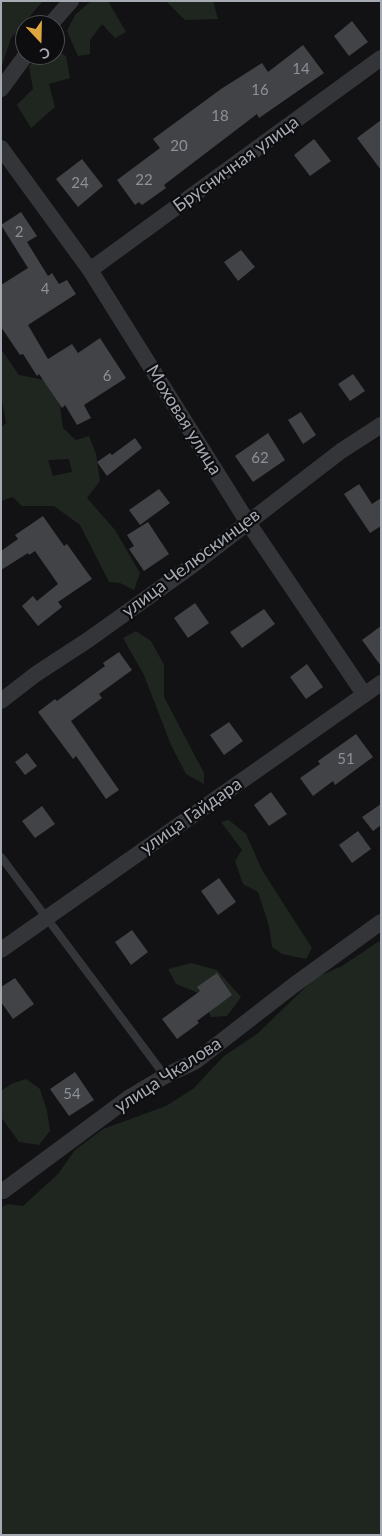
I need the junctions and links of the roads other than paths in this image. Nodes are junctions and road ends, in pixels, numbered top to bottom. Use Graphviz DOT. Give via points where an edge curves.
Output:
graph roads {
  1 [pos="71,1"];
  2 [pos="59,15"];
  3 [pos="381,58"];
  4 [pos="19,65"];
  5 [pos="1,90"];
  6 [pos="1,148"];
  7 [pos="90,270"];
  8 [pos="381,425"];
  9 [pos="248,521"];
  10 [pos="381,683"];
  11 [pos="364,694"];
  12 [pos="1,701"];
  13 [pos="1,857"];
  14 [pos="46,918"];
  15 [pos="381,922"];
  16 [pos="1,950"];
  17 [pos="165,1076"];
  18 [pos="2,1192"];
  1 -- 2 [label="street"];
  3 -- 7 [label="street, Брусничная улица"];
  4 -- 5 [label="street"];
  6 -- 7 [label="street, Моховая улица"];
  7 -- 9 [label="street, Моховая улица"];
  8 -- 9 [label="street, улица Челюскинцев"];
  9 -- 11 [label="street, Моховая улица"];
  9 -- 12 [label="street, улица Челюскинцев" via="193,565"];
  10 -- 11 [label="street, улица Гайдара"];
  11 -- 14 [label="street, улица Гайдара"];
  13 -- 14 [label="lane"];
  14 -- 16 [label="street, улица Гайдара"];
  14 -- 17 [label="lane"];
  15 -- 17 [label="street, улица Чкалова" via="196,1061"];
  17 -- 18 [label="street, улица Чкалова" via="130,1097"];
}
